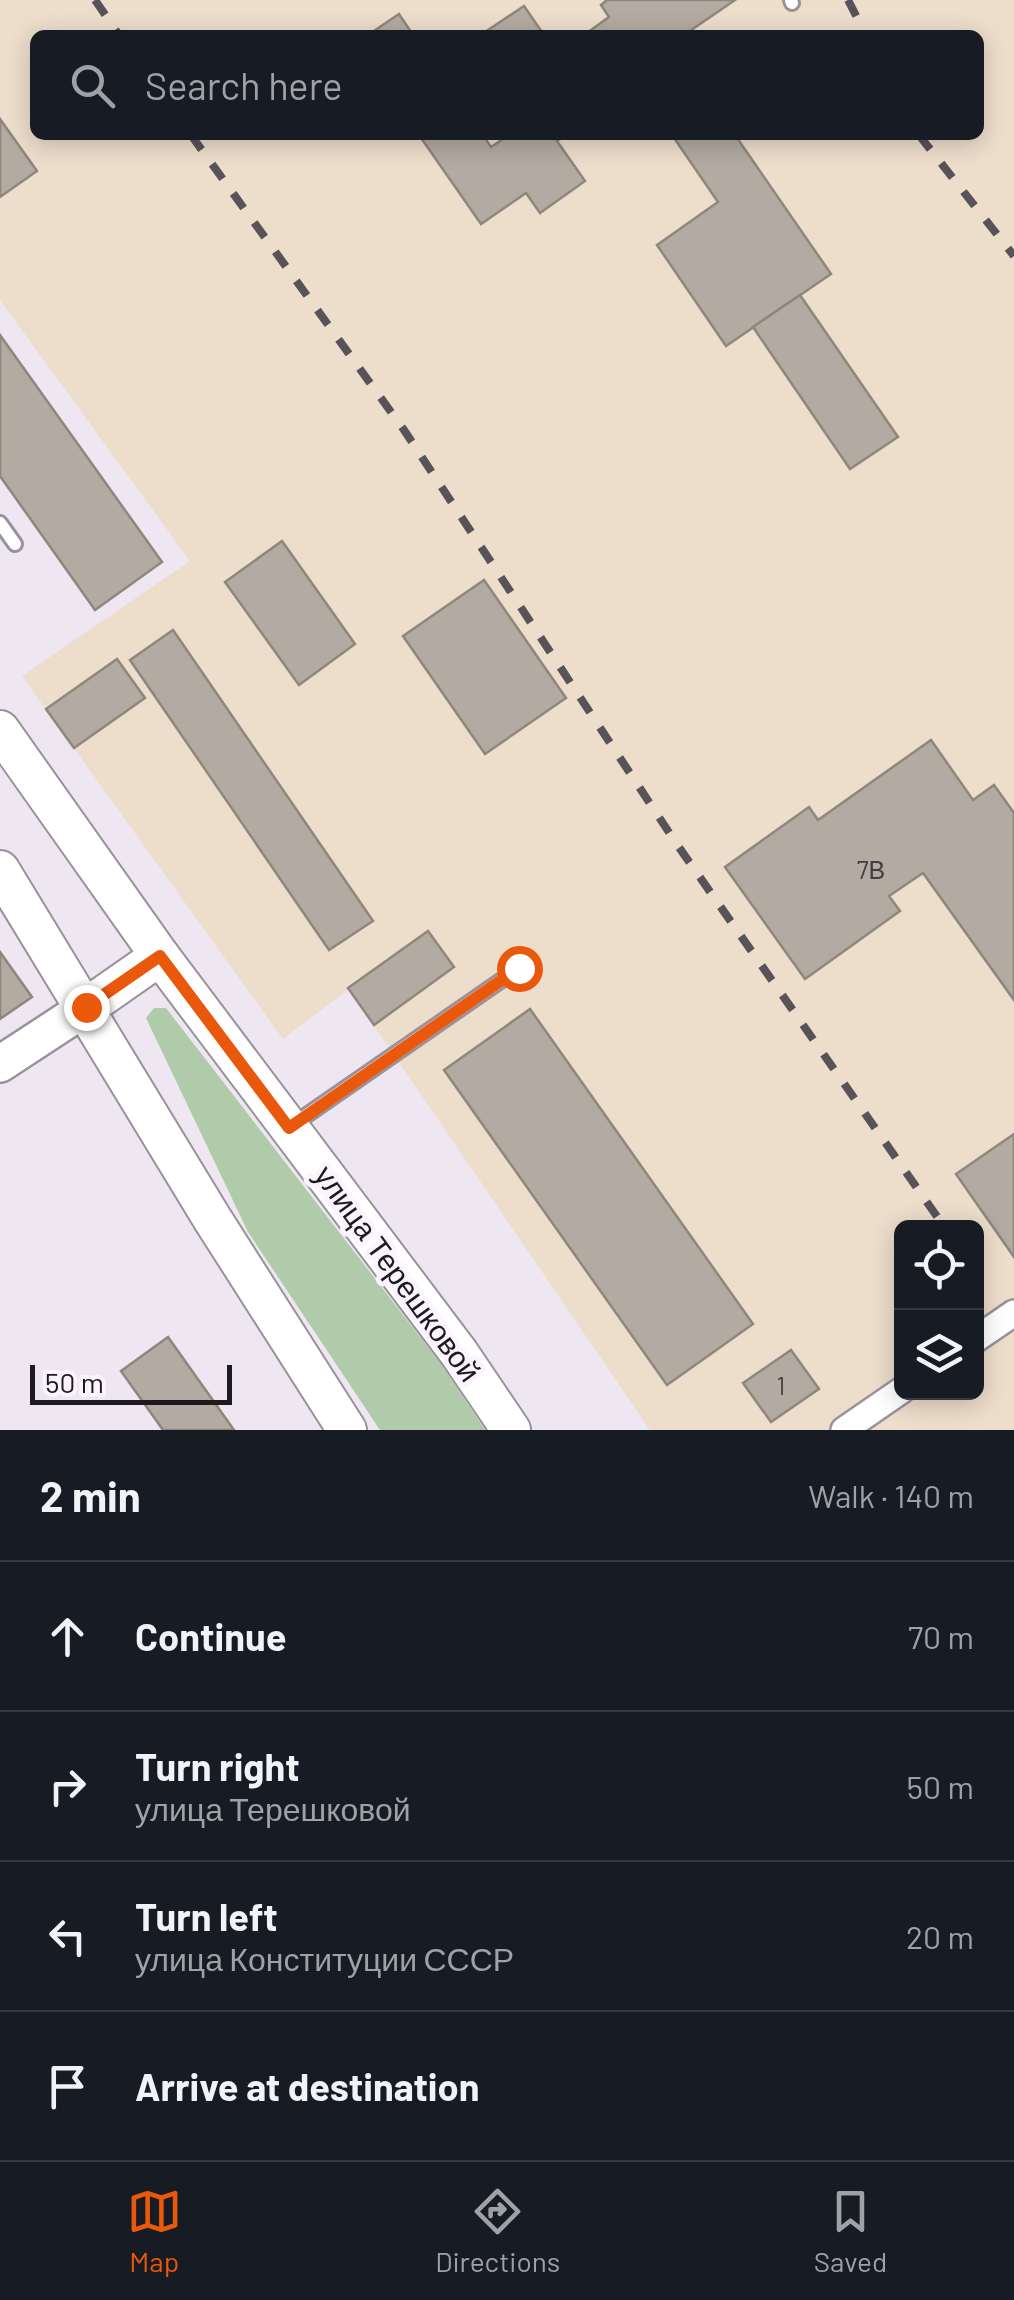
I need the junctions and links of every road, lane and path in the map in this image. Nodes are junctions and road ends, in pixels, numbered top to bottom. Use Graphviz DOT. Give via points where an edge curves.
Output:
graph roads {
  1 [pos="0,523"];
  2 [pos="15,544"];
  3 [pos="0,730"];
  4 [pos="0,870"];
  5 [pos="160,956"];
  6 [pos="519,968"];
  7 [pos="86,1007"];
  8 [pos="0,1064"];
  9 [pos="289,1128"];
  10 [pos="1014,1312"];
  11 [pos="984,1333"];
  12 [pos="894,1396"];
  13 [pos="347,1430"];
  14 [pos="511,1430"];
  15 [pos="844,1430"];
  1 -- 2 [label="lane"];
  3 -- 5 [label="main road, улица Терешковой"];
  4 -- 7 [label="main road"];
  5 -- 7 [label="main road"];
  5 -- 9 [label="main road, улица Терешковой"];
  6 -- 9 [label="lane"];
  7 -- 8 [label="street"];
  7 -- 13 [label="main road"];
  9 -- 14 [label="main road, улица Терешковой"];
  10 -- 11 [label="street"];
  12 -- 15 [label="street"];
}
